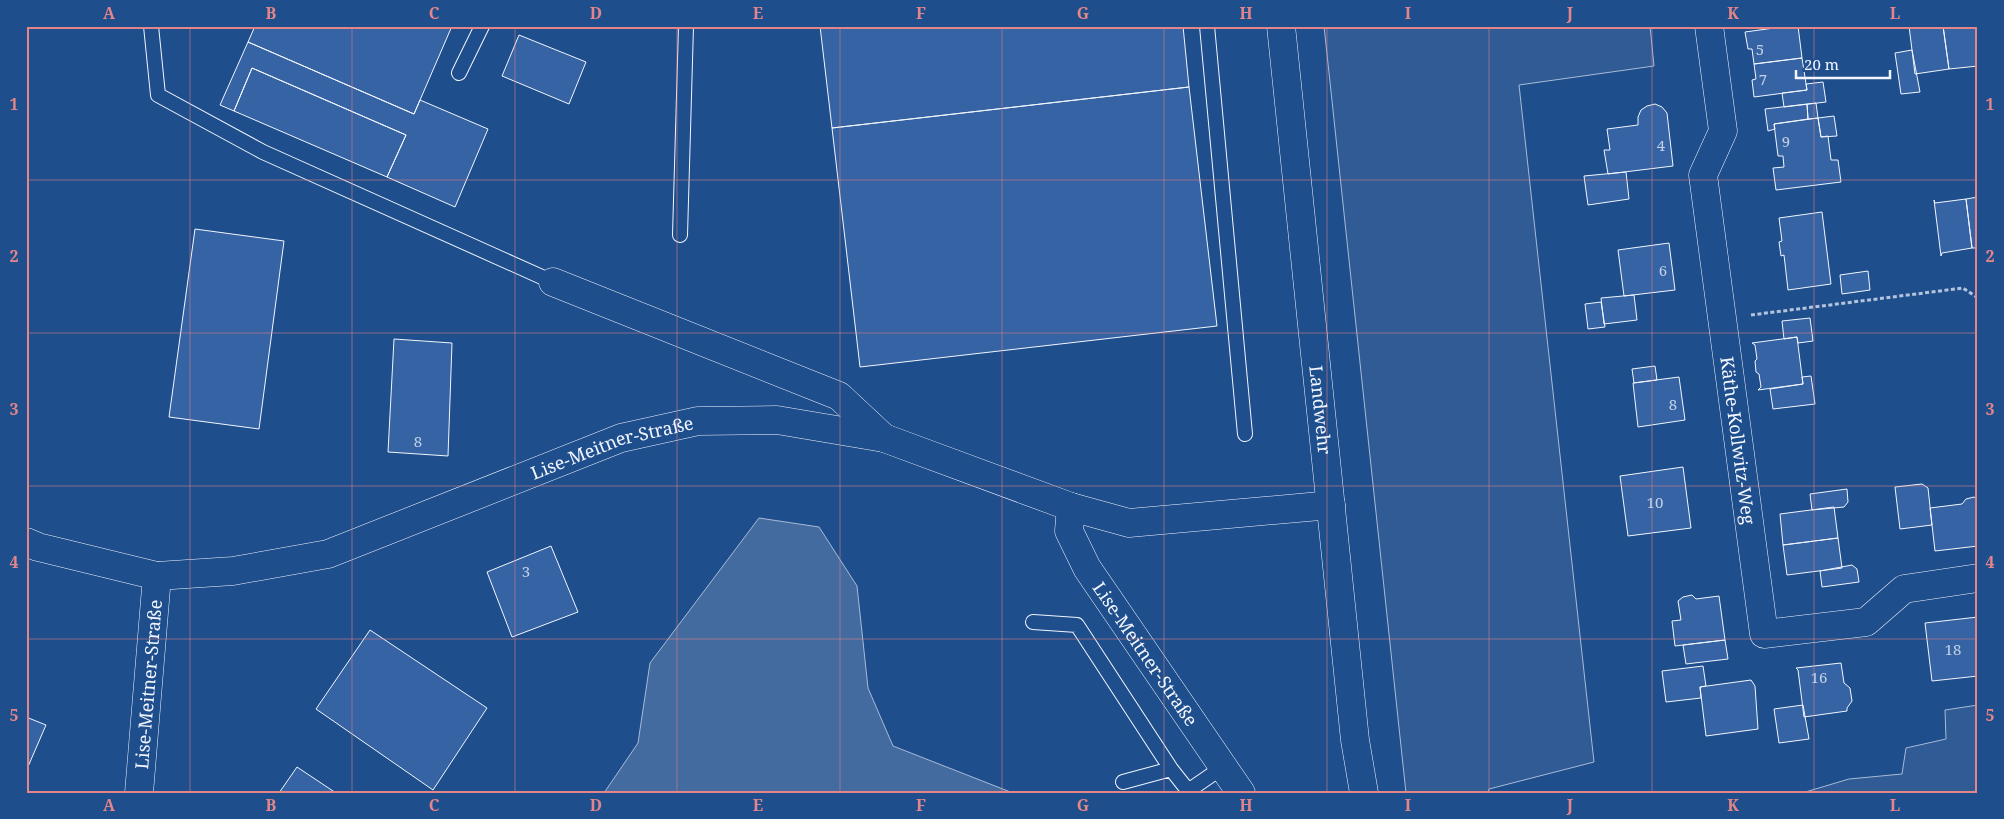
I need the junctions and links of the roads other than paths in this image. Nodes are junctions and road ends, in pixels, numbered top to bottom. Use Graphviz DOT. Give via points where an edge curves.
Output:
graph roads {
  1 [pos="151,26"];
  2 [pos="482,26"];
  3 [pos="686,26"];
  4 [pos="1207,26"];
  5 [pos="1281,26"];
  6 [pos="1709,26"];
  7 [pos="459,73"];
  8 [pos="680,235"];
  9 [pos="553,282"];
  10 [pos="1245,434"];
  11 [pos="884,438"];
  12 [pos="1331,505"];
  13 [pos="1071,507"];
  14 [pos="26,542"];
  15 [pos="157,576"];
  16 [pos="1978,578"];
  17 [pos="1033,622"];
  18 [pos="1223,767"];
  19 [pos="1171,769"];
  20 [pos="1123,782"];
  21 [pos="1189,792"];
  22 [pos="139,793"];
  23 [pos="1241,793"];
  24 [pos="1364,793"];
  1 -- 9 [label="lane" via="158,95 263,152"];
  2 -- 7 [label="lane"];
  3 -- 8 [label="lane"];
  4 -- 10 [label="lane"];
  5 -- 12 [label="street, Landwehr"];
  6 -- 16 [label="street, Käthe-Kollwitz-Weg" via="1723,130 1703,175 1764,634 1866,622 1904,589"];
  9 -- 11 [label="street" via="839,396"];
  11 -- 13 [label="street, Lise-Meitner-Straße"];
  11 -- 15 [label="street, Lise-Meitner-Straße" via="777,420 698,421 621,438 328,554 233,571"];
  12 -- 13 [label="street, Lise-Meitner-Straße" via="1129,523"];
  12 -- 24 [label="street, Landwehr" via="1355,740"];
  13 -- 18 [label="street, Lise-Meitner-Straße" via="1068,531 1087,568"];
  14 -- 15 [label="street, Lise-Meitner-Straße"];
  15 -- 22 [label="street, Lise-Meitner-Straße"];
  17 -- 19 [label="lane" via="1077,625"];
  18 -- 21 [label="lane"];
  18 -- 23 [label="street, Lise-Meitner-Straße"];
  19 -- 20 [label="lane"];
  19 -- 21 [label="lane"];
}
